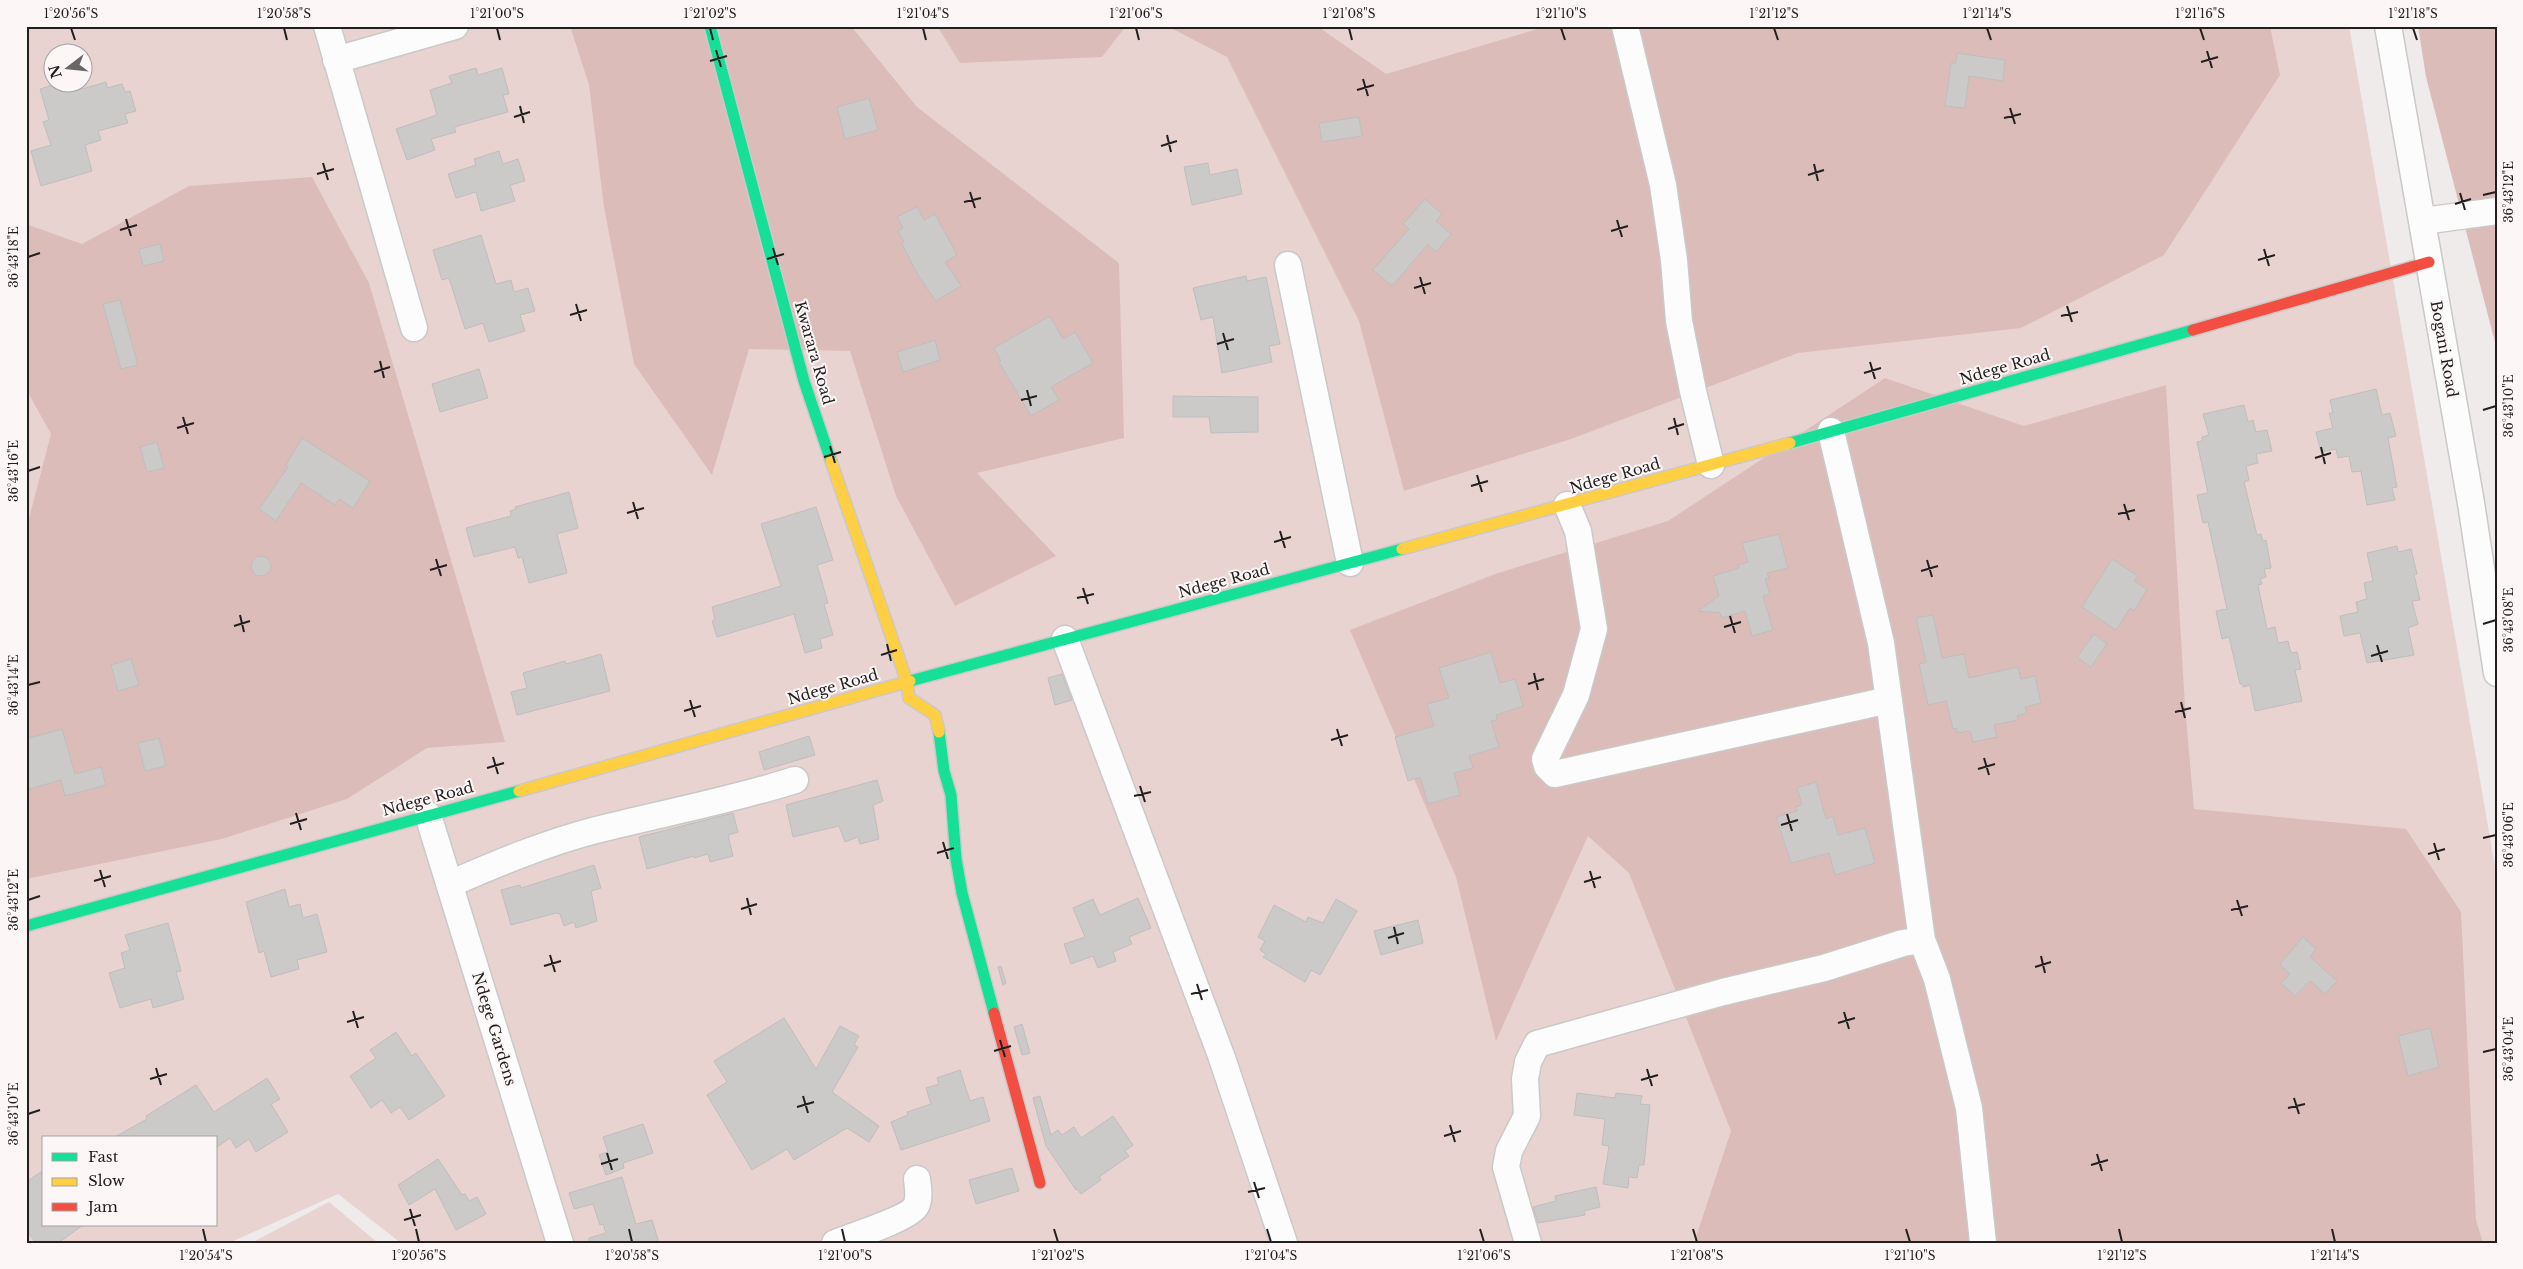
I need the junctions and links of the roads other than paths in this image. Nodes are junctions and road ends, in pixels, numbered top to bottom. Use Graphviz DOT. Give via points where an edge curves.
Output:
graph roads {
  1 [pos="327,26"];
  2 [pos="455,26"];
  3 [pos="710,26"];
  4 [pos="1624,26"];
  5 [pos="2388,26"];
  6 [pos="336,60"];
  7 [pos="2497,211"];
  8 [pos="2424,221"];
  9 [pos="2429,262"];
  10 [pos="1288,265"];
  11 [pos="414,328"];
  12 [pos="1831,431"];
  13 [pos="1711,465"];
  14 [pos="1567,505"];
  15 [pos="1350,563"];
  16 [pos="1065,639"];
  17 [pos="2497,673"];
  18 [pos="907,682"];
  19 [pos="1889,700"];
  20 [pos="795,780"];
  21 [pos="428,815"];
  22 [pos="450,884"];
  23 [pos="26,926"];
  24 [pos="1922,940"];
  25 [pos="917,1180"];
  26 [pos="1040,1183"];
  27 [pos="560,1243"];
  28 [pos="835,1243"];
  29 [pos="1284,1243"];
  30 [pos="1528,1243"];
  31 [pos="1983,1243"];
  1 -- 6 [label="street"];
  2 -- 6 [label="street"];
  3 -- 18 [label="street, Kwarara Road" via="804,380"];
  4 -- 13 [label="street" via="1662,185 1674,260 1679,321"];
  5 -- 8 [label="street, Bogani Road"];
  6 -- 11 [label="street"];
  7 -- 8 [label="street"];
  8 -- 9 [label="street, Bogani Road"];
  9 -- 12 [label="street, Ndege Road"];
  9 -- 17 [label="street, Bogani Road"];
  10 -- 15 [label="street"];
  12 -- 13 [label="street, Ndege Road"];
  12 -- 19 [label="street" via="1881,643"];
  13 -- 14 [label="street, Ndege Road"];
  14 -- 15 [label="street, Ndege Road"];
  14 -- 19 [label="street" via="1578,531 1594,629 1576,695 1545,760 1555,774"];
  15 -- 16 [label="street, Ndege Road"];
  16 -- 18 [label="street, Ndege Road"];
  16 -- 29 [label="street" via="1222,1058"];
  18 -- 21 [label="street, Ndege Road"];
  18 -- 26 [label="street, Kwarara Road" via="909,698 935,715 951,795 962,893"];
  19 -- 24 [label="street"];
  20 -- 22 [label="street" via="745,796 595,830 535,849"];
  21 -- 22 [label="street, Ndege Gardens"];
  21 -- 23 [label="street, Ndege Road"];
  22 -- 27 [label="street, Ndege Gardens"];
  24 -- 30 [label="street" via="1538,1044 1528,1062 1525,1079 1526,1116 1509,1151 1506,1167"];
  24 -- 31 [label="street" via="1937,979 1969,1108"];
  25 -- 28 [label="street" via="919,1200 915,1209"];
}
